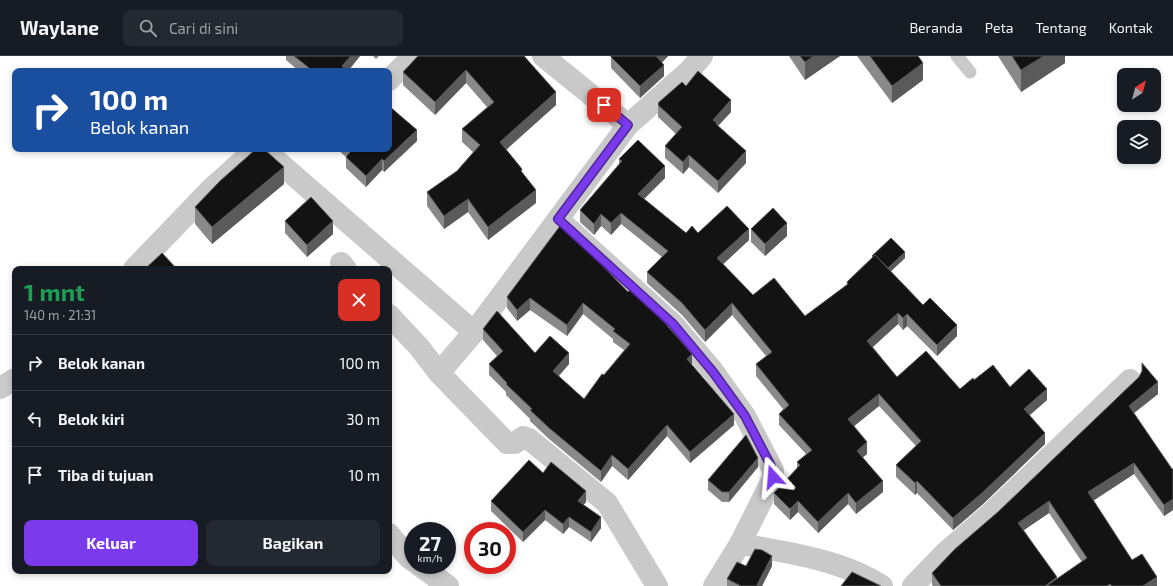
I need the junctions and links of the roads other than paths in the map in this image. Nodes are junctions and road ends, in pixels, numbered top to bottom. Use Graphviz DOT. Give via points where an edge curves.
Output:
graph roads {
  1 [pos="413,56"];
  2 [pos="543,56"];
  3 [pos="702,56"];
  4 [pos="957,56"];
  5 [pos="970,72"];
  6 [pos="392,77"];
  7 [pos="628,125"];
  8 [pos="254,152"];
  9 [pos="265,152"];
  10 [pos="558,219"];
  11 [pos="137,266"];
  12 [pos="392,318"];
  13 [pos="474,332"];
  14 [pos="439,373"];
  15 [pos="1130,380"];
  16 [pos="12,381"];
  17 [pos="0,388"];
  18 [pos="392,538"];
  19 [pos="740,544"];
  20 [pos="404,552"];
  21 [pos="431,574"];
  22 [pos="448,586"];
  23 [pos="657,586"];
  24 [pos="714,586"];
  25 [pos="882,586"];
  26 [pos="913,586"];
  1 -- 6 [label="street"];
  2 -- 7 [label="street"];
  3 -- 7 [label="street" via="689,71"];
  4 -- 5 [label="lane"];
  7 -- 10 [label="street"];
  8 -- 11 [label="street" via="211,189"];
  9 -- 13 [label="street"];
  10 -- 13 [label="street"];
  10 -- 19 [label="street" via="673,324 745,416 771,466 773,477"];
  12 -- 14 [label="street"];
  13 -- 14 [label="street"];
  14 -- 23 [label="street" via="507,442 515,443 523,437 529,439 607,503"];
  15 -- 26 [label="street"];
  16 -- 17 [label="street"];
  18 -- 20 [label="street"];
  19 -- 24 [label="street"];
  19 -- 25 [label="street" via="797,553 851,570"];
  21 -- 22 [label="street"];
}
